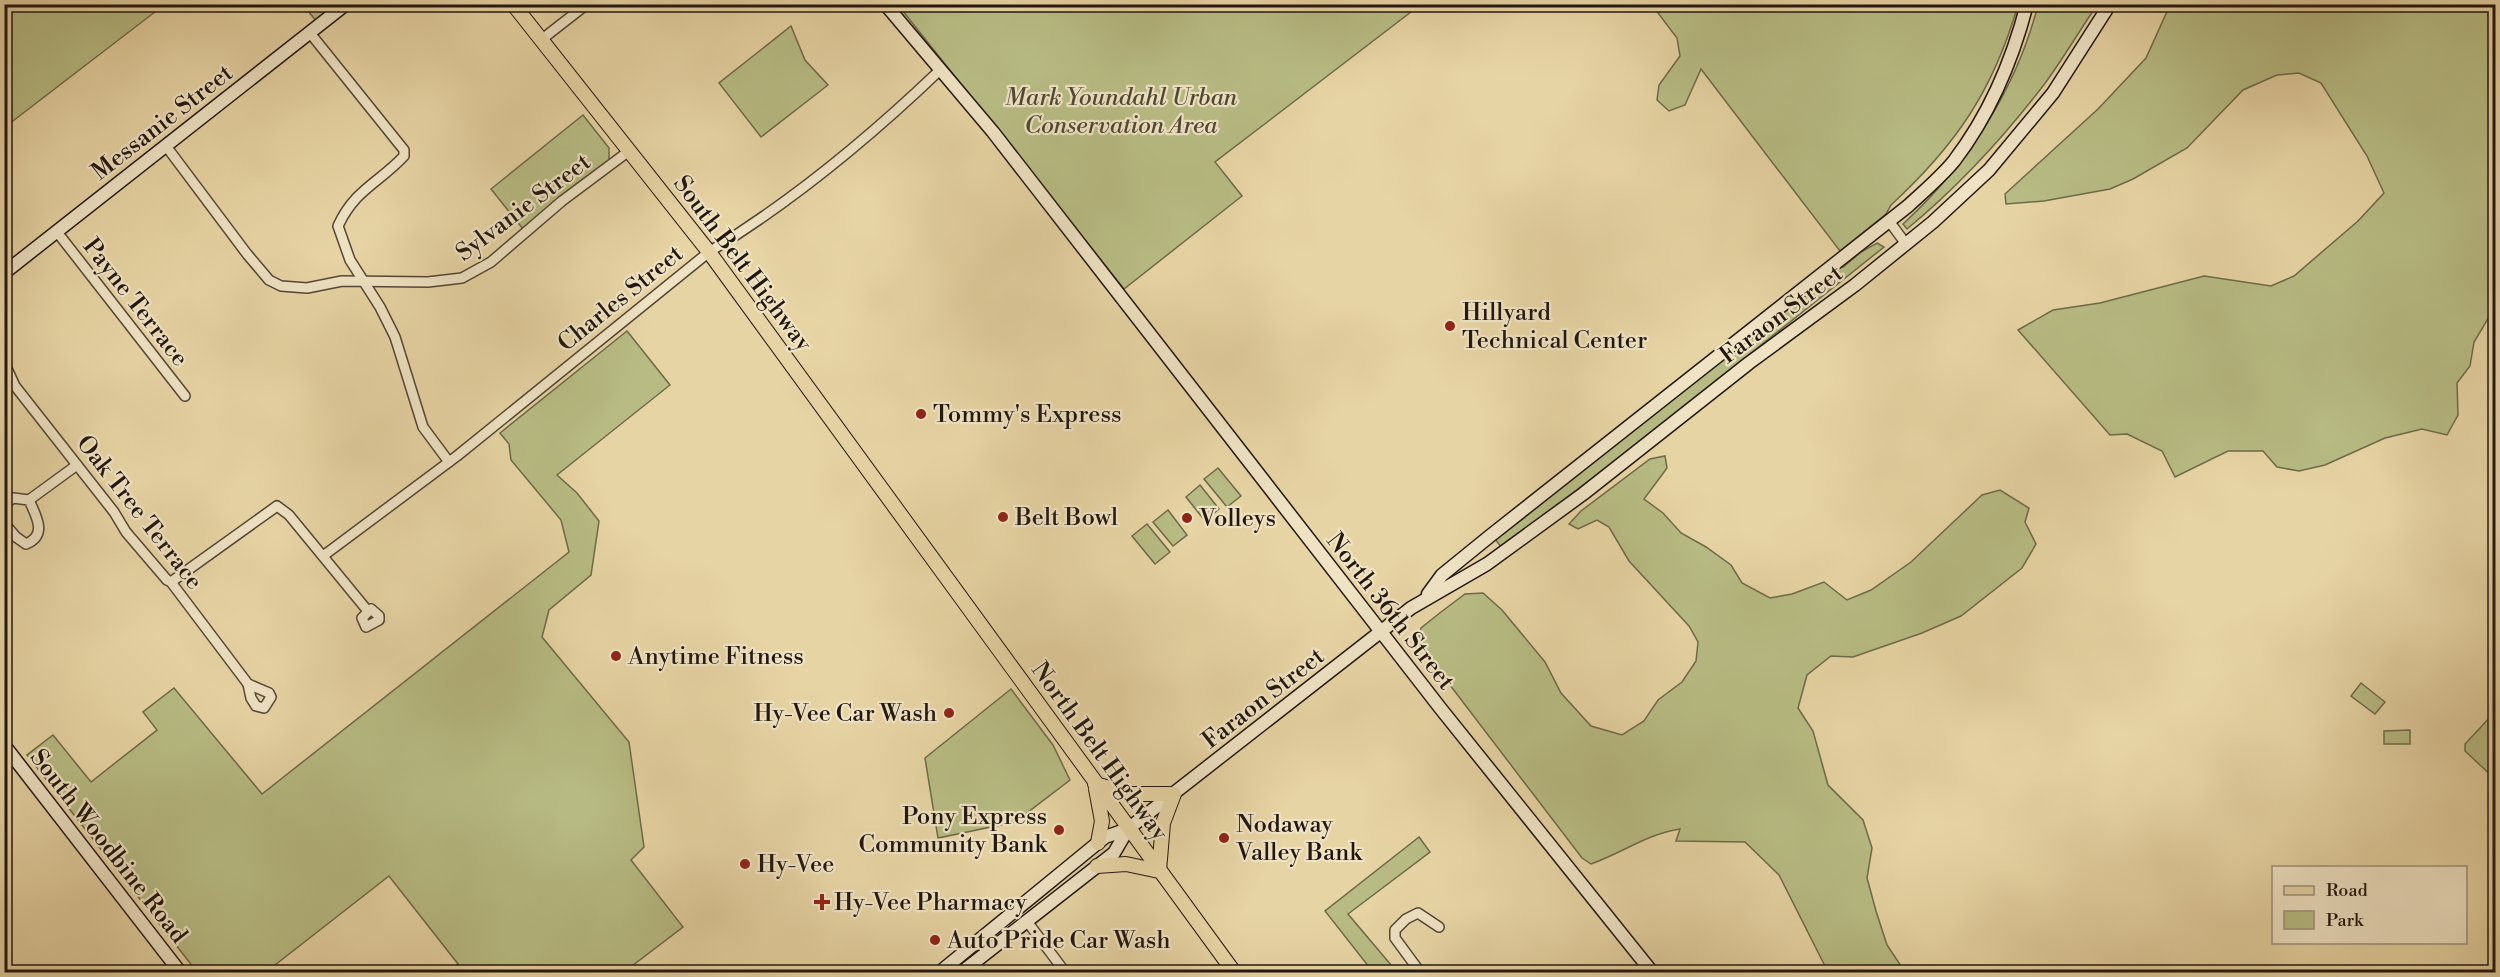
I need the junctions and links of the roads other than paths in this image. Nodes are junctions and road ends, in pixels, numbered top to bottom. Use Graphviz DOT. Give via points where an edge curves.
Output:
graph roads {
  1 [pos="346,4"];
  2 [pos="513,4"];
  3 [pos="586,4"];
  4 [pos="885,4"];
  5 [pos="2027,4"];
  6 [pos="2110,4"];
  7 [pos="310,33"];
  8 [pos="541,40"];
  9 [pos="940,70"];
  10 [pos="166,146"];
  11 [pos="629,151"];
  12 [pos="1889,221"];
  13 [pos="57,232"];
  14 [pos="1906,244"];
  15 [pos="709,252"];
  16 [pos="4,273"];
  17 [pos="363,281"];
  18 [pos="4,362"];
  19 [pos="185,396"];
  20 [pos="448,462"];
  21 [pos="77,465"];
  22 [pos="29,500"];
  23 [pos="4,504"];
  24 [pos="4,523"];
  25 [pos="930,555"];
  26 [pos="323,556"];
  27 [pos="171,582"];
  28 [pos="1423,600"];
  29 [pos="367,610"];
  30 [pos="1382,633"];
  31 [pos="248,684"];
  32 [pos="4,745"];
  33 [pos="1095,784"];
  34 [pos="1174,794"];
  35 [pos="1128,829"];
  36 [pos="1098,843"];
  37 [pos="1097,866"];
  38 [pos="1159,871"];
  39 [pos="1026,920"];
  40 [pos="1439,927"];
  41 [pos="976,968"];
  42 [pos="180,972"];
  43 [pos="940,972"];
  44 [pos="962,972"];
  45 [pos="1065,972"];
  46 [pos="1234,972"];
  47 [pos="1420,972"];
  48 [pos="1652,972"];
  1 -- 7 [label="main road, Messanie Street"];
  2 -- 8 [label="main road, South Belt Highway"];
  3 -- 8 [label="street"];
  4 -- 9 [label="main road, North 36th Street"];
  5 -- 12 [label="main road, Faraon Street" via="2006,71 1984,117 1940,177"];
  6 -- 14 [label="main road, Faraon Street" via="2053,93 1989,170"];
  7 -- 10 [label="main road, Messanie Street"];
  7 -- 17 [label="street" via="404,150 398,162 363,189 338,226 343,245"];
  8 -- 11 [label="main road, South Belt Highway"];
  9 -- 15 [label="street, Charles Street" via="831,166"];
  9 -- 30 [label="main road, North 36th Street" via="993,132"];
  10 -- 13 [label="main road, Messanie Street"];
  10 -- 17 [label="street, Sylvanie Street" via="269,280 281,286 307,288"];
  11 -- 15 [label="main road, South Belt Highway"];
  11 -- 17 [label="street, Sylvanie Street" via="562,201 491,262 462,278"];
  12 -- 14 [label="street"];
  12 -- 28 [label="main road, Faraon Street" via="1442,575"];
  13 -- 16 [label="main road, Messanie Street"];
  13 -- 19 [label="street, Payne Terrace"];
  14 -- 28 [label="main road, Faraon Street" via="1583,494 1487,564"];
  15 -- 20 [label="street, Charles Street"];
  15 -- 25 [label="main road, South Belt Highway"];
  17 -- 20 [label="street" via="395,337 423,427"];
  18 -- 21 [label="street, Oak Tree Terrace" via="15,386"];
  20 -- 26 [label="street, Charles Street"];
  21 -- 22 [label="street"];
  21 -- 27 [label="street, Oak Tree Terrace" via="126,532"];
  22 -- 23 [label="street" via="13,498"];
  22 -- 24 [label="street" via="40,528 31,542 26,544 16,537"];
  25 -- 33 [label="main road, North Belt Highway"];
  26 -- 27 [label="street" via="277,506"];
  26 -- 29 [label="street"];
  27 -- 31 [label="street, Oak Tree Terrace"];
  28 -- 30 [label="main road, Faraon Street"];
  30 -- 34 [label="main road, Faraon Street"];
  30 -- 48 [label="main road, North 36th Street"];
  32 -- 42 [label="main road, South Woodbine Road"];
  33 -- 34 [label="main road" via="1131,795"];
  33 -- 35 [label="main road, North Belt Highway"];
  33 -- 36 [label="main road" via="1102,821"];
  34 -- 35 [label="main road, Faraon Street"];
  34 -- 38 [label="main road" via="1163,823"];
  35 -- 36 [label="main road, Faraon Street"];
  35 -- 37 [label="main road, Faraon Street" via="1114,853"];
  35 -- 38 [label="main road, North Belt Highway"];
  36 -- 43 [label="main road, Faraon Street"];
  37 -- 38 [label="main road" via="1126,864"];
  37 -- 39 [label="main road, Faraon Street"];
  38 -- 46 [label="main road, North Belt Highway"];
  39 -- 41 [label="main road, Faraon Street"];
  39 -- 45 [label="street"];
  40 -- 47 [label="street" via="1418,913 1395,930 1395,938"];
  41 -- 44 [label="main road, Faraon Street"];
}
